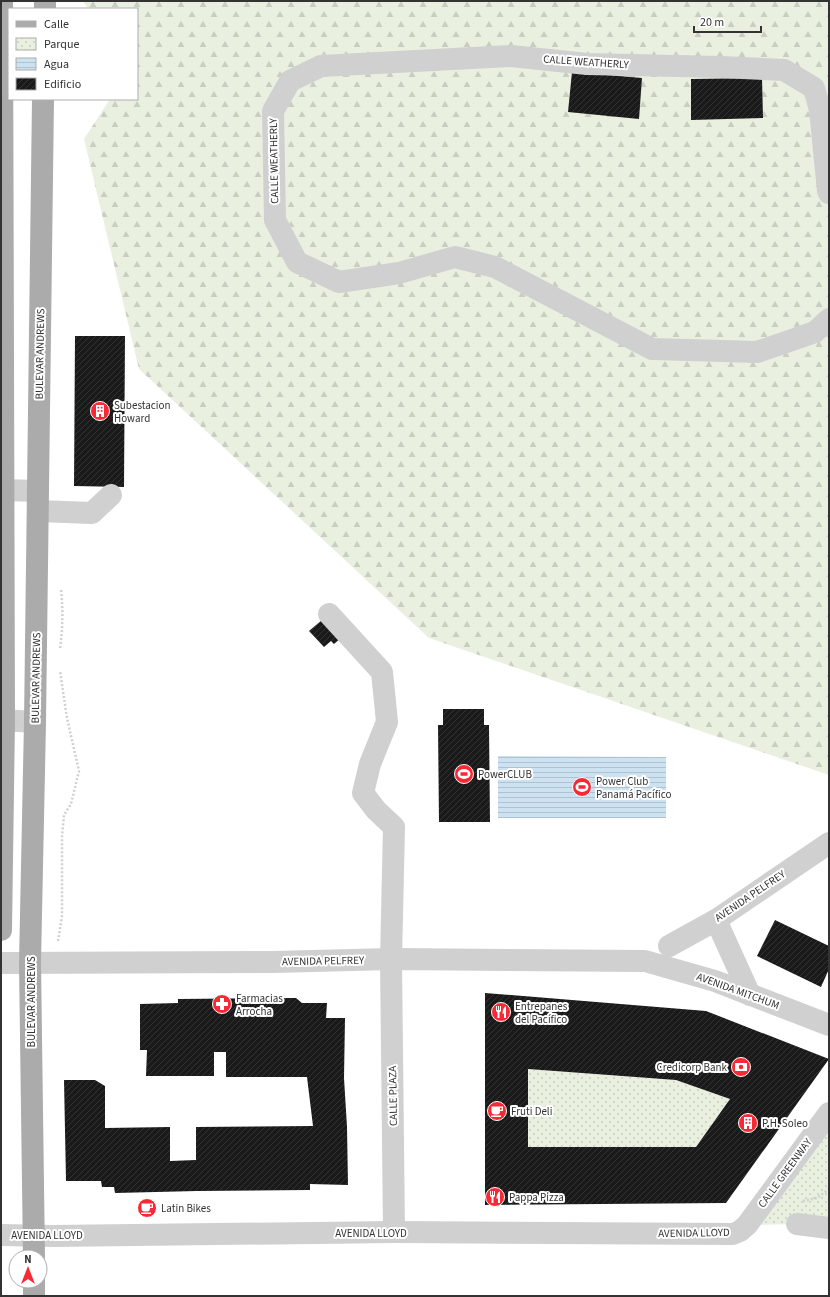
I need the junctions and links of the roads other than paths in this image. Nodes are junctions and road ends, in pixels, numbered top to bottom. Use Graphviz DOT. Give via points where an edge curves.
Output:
graph roads {
  1 [pos="2,1"];
  2 [pos="44,100"];
  3 [pos="829,193"];
  4 [pos="829,319"];
  5 [pos="2,490"];
  6 [pos="111,496"];
  7 [pos="38,501"];
  8 [pos="329,614"];
  9 [pos="2,720"];
  10 [pos="35,722"];
  11 [pos="829,843"];
  12 [pos="716,920"];
  13 [pos="1,930"];
  14 [pos="669,946"];
  15 [pos="391,959"];
  16 [pos="645,962"];
  17 [pos="1,963"];
  18 [pos="30,963"];
  19 [pos="750,995"];
  20 [pos="829,1026"];
  21 [pos="829,1113"];
  22 [pos="797,1224"];
  23 [pos="829,1228"];
  24 [pos="740,1231"];
  25 [pos="394,1232"];
  26 [pos="1,1235"];
  27 [pos="33,1235"];
  28 [pos="34,1249"];
  1 -- 5 [label="main road"];
  2 -- 7 [label="main road, BULEVAR ANDREWS"];
  3 -- 4 [label="street, CALLE WEATHERLY" via="820,110 814,88 784,70 587,64 511,56 321,66 290,81 273,111 275,220 297,262 339,282 399,273 455,258 495,267 652,349 757,352 815,332"];
  5 -- 7 [label="street"];
  5 -- 9 [label="main road"];
  6 -- 7 [label="street" via="92,513"];
  7 -- 10 [label="main road, BULEVAR ANDREWS"];
  8 -- 15 [label="street, CALLE PLAZA" via="382,672 387,722 370,764 363,793 394,827"];
  9 -- 10 [label="street"];
  9 -- 13 [label="main road"];
  10 -- 18 [label="main road, BULEVAR ANDREWS"];
  11 -- 12 [label="street, AVENIDA PELFREY"];
  12 -- 14 [label="street, AVENIDA PELFREY"];
  12 -- 19 [label="street"];
  15 -- 16 [label="street, AVENIDA PELFREY"];
  15 -- 18 [label="street, AVENIDA PELFREY"];
  15 -- 25 [label="street, CALLE PLAZA"];
  16 -- 19 [label="street, AVENIDA MITCHUM" via="715,981"];
  17 -- 18 [label="street, AVENIDA PELFREY"];
  18 -- 27 [label="main road, BULEVAR ANDREWS"];
  19 -- 20 [label="street, AVENIDA MITCHUM"];
  21 -- 24 [label="street, CALLE GREENWAY"];
  22 -- 23 [label="street"];
  24 -- 25 [label="street, AVENIDA LLOYD" via="732,1234"];
  25 -- 27 [label="street, AVENIDA LLOYD"];
  26 -- 27 [label="street, AVENIDA LLOYD"];
  27 -- 28 [label="main road, BULEVAR ANDREWS"];
}
